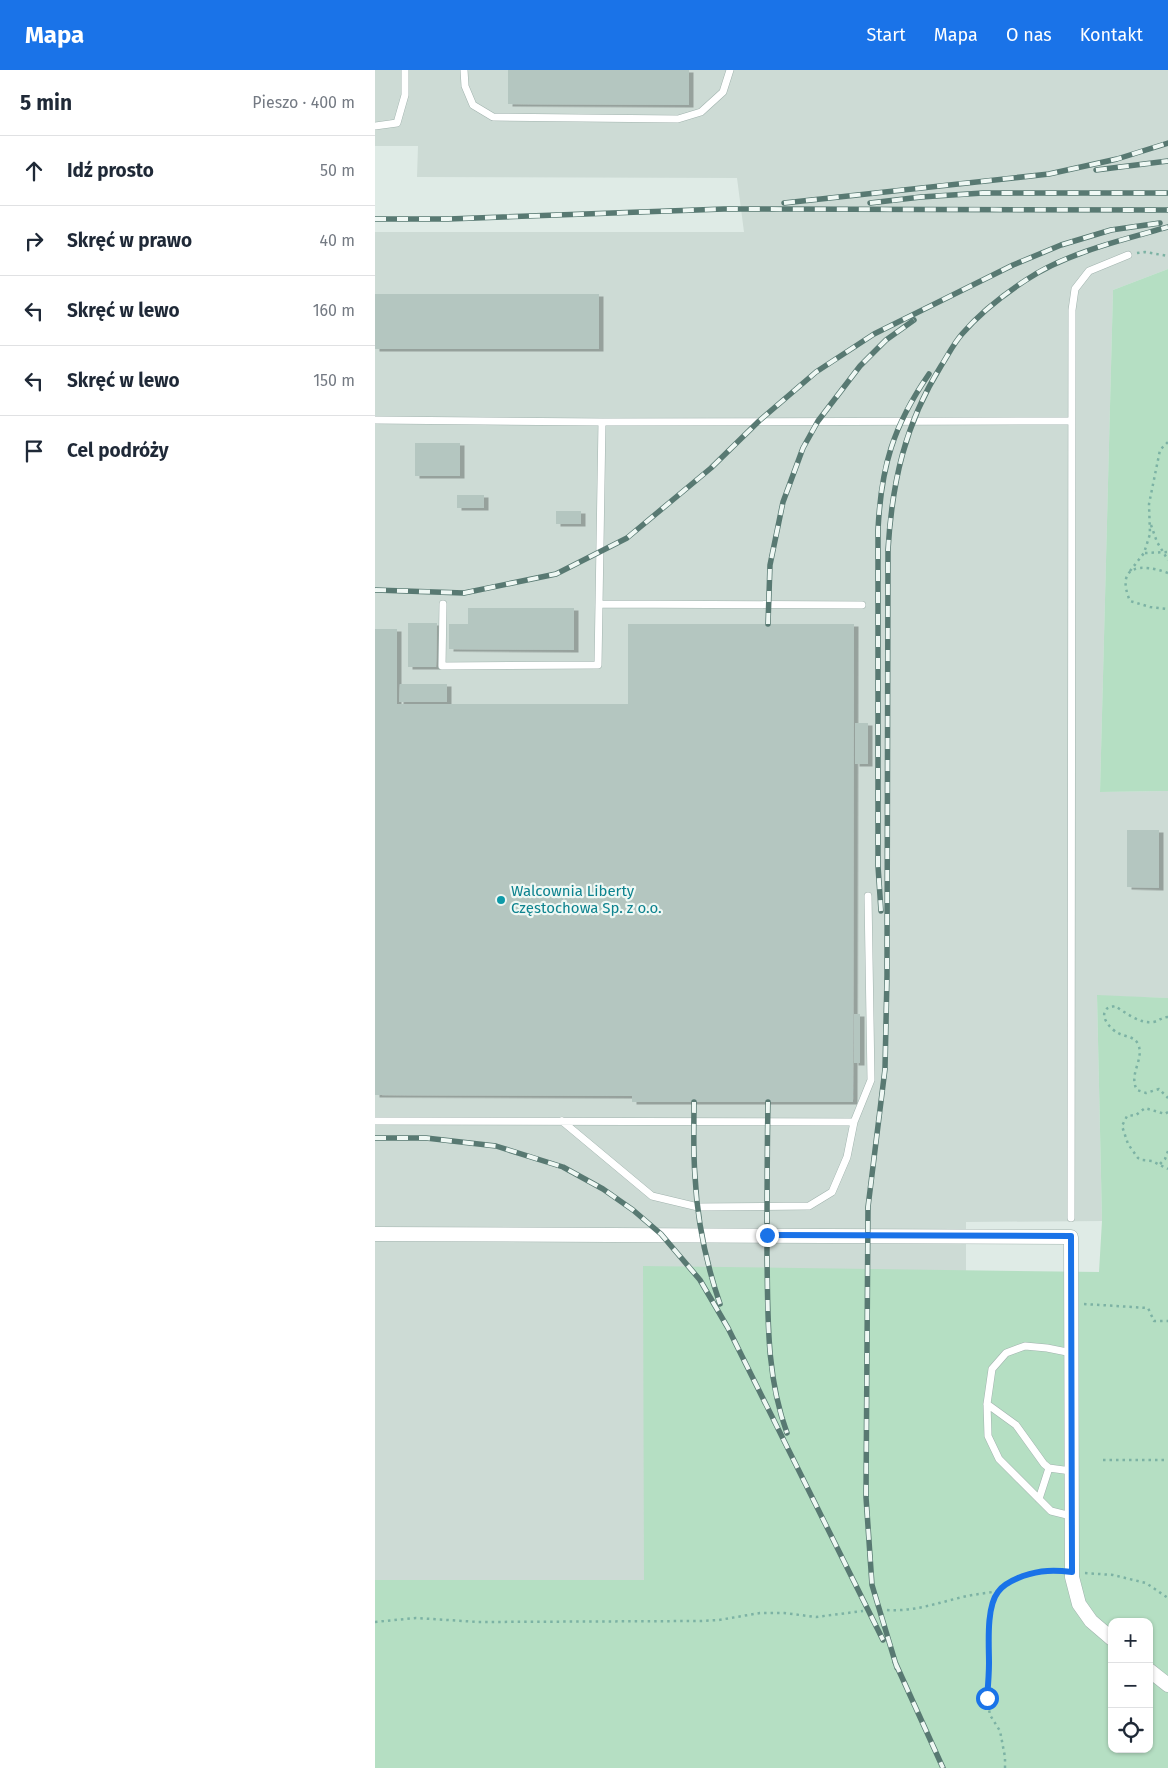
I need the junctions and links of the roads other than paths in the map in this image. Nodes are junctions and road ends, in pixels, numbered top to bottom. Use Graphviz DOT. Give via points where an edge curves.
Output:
graph roads {
  1 [pos="405,70"];
  2 [pos="463,70"];
  3 [pos="730,70"];
  4 [pos="375,126"];
  5 [pos="1128,255"];
  6 [pos="375,420"];
  7 [pos="1071,421"];
  8 [pos="602,422"];
  9 [pos="443,604"];
  10 [pos="600,604"];
  11 [pos="862,605"];
  12 [pos="868,896"];
  13 [pos="375,1121"];
  14 [pos="561,1121"];
  15 [pos="854,1122"];
  16 [pos="1071,1218"];
  17 [pos="375,1234"];
  18 [pos="1072,1353"];
  19 [pos="987,1404"];
  20 [pos="1049,1468"];
  21 [pos="1071,1471"];
  22 [pos="1039,1499"];
  23 [pos="1071,1516"];
  24 [pos="1108,1636"];
  25 [pos="1153,1673"];
  26 [pos="1168,1685"];
  1 -- 4 [label="lane" via="405,95 397,123"];
  2 -- 3 [label="lane" via="473,105 493,117 678,119 701,112 723,92"];
  5 -- 7 [label="lane" via="1089,271 1075,289"];
  6 -- 8 [label="lane"];
  7 -- 8 [label="lane"];
  7 -- 16 [label="lane"];
  8 -- 10 [label="lane"];
  9 -- 10 [label="lane" via="442,666 598,665"];
  10 -- 11 [label="lane"];
  12 -- 15 [label="lane" via="871,1080"];
  13 -- 14 [label="lane"];
  14 -- 15 [label="lane"];
  14 -- 15 [label="lane" via="652,1196 698,1207 809,1206 832,1192 847,1158"];
  17 -- 18 [label="street" via="1071,1236"];
  18 -- 19 [label="lane" via="1025,1346 1006,1353 992,1369"];
  18 -- 21 [label="street"];
  19 -- 20 [label="lane" via="1016,1425"];
  19 -- 22 [label="lane" via="988,1436 999,1459"];
  20 -- 21 [label="lane"];
  20 -- 22 [label="lane"];
  21 -- 23 [label="street"];
  22 -- 23 [label="lane" via="1051,1511"];
  23 -- 24 [label="street" via="1072,1572 1079,1604 1091,1621"];
  25 -- 26 [label="street"];
}
